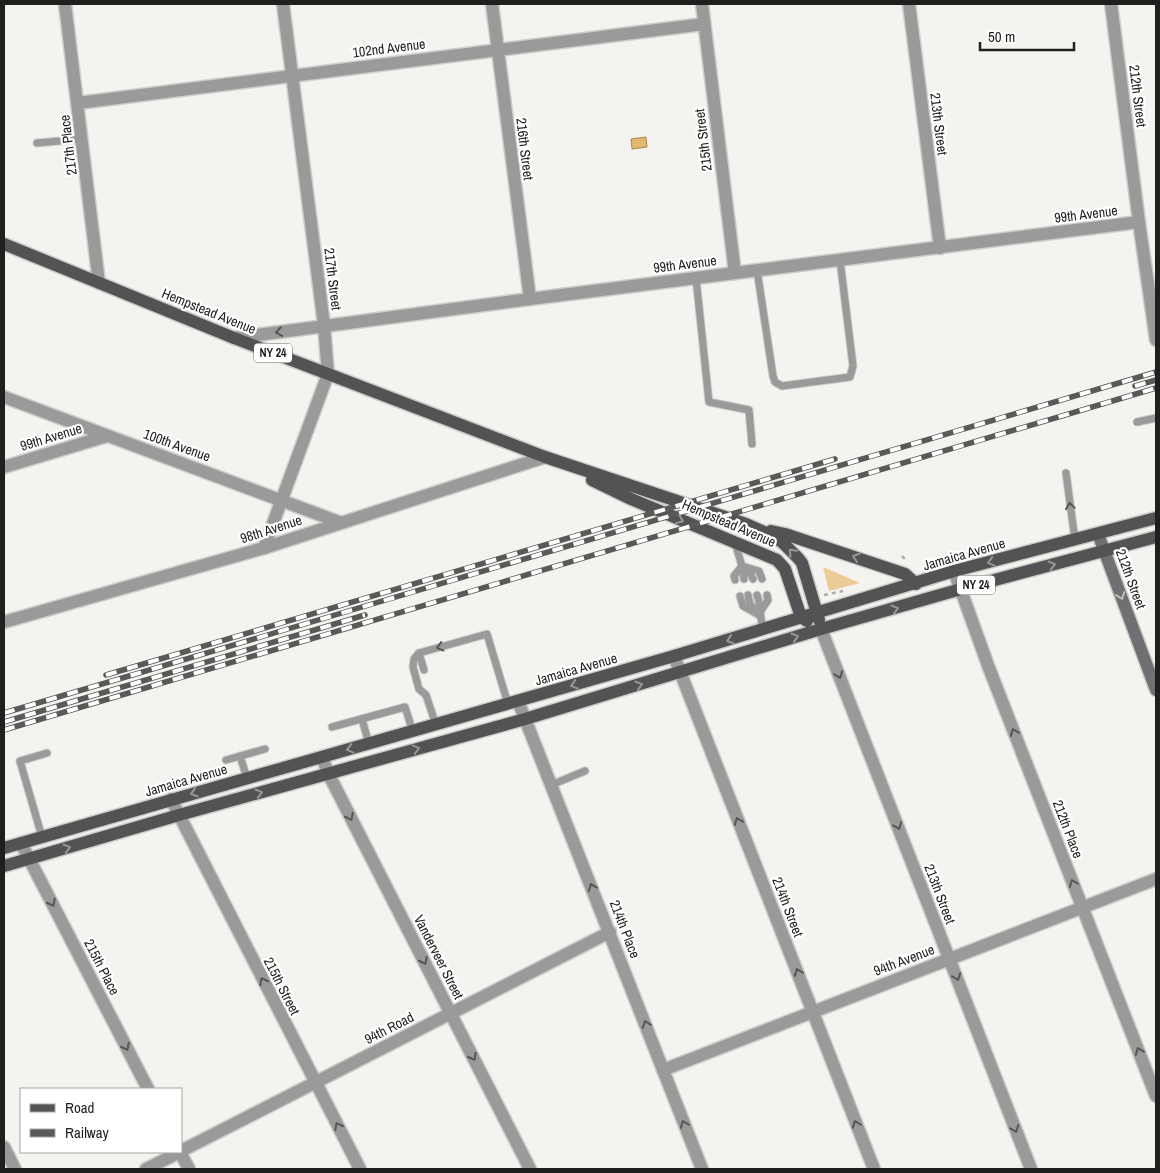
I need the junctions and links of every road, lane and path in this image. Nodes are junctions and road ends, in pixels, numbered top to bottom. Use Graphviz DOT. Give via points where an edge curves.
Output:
graph roads {
  1 [pos="65,4"];
  2 [pos="283,4"];
  3 [pos="492,4"];
  4 [pos="702,4"];
  5 [pos="908,4"];
  6 [pos="1111,4"];
  7 [pos="704,24"];
  8 [pos="497,49"];
  9 [pos="292,76"];
  10 [pos="78,104"];
  11 [pos="82,139"];
  12 [pos="37,143"];
  13 [pos="1139,222"];
  14 [pos="4,244"];
  15 [pos="940,248"];
  16 [pos="1150,251"];
  17 [pos="840,260"];
  18 [pos="757,270"];
  19 [pos="735,273"];
  20 [pos="696,278"];
  21 [pos="99,283"];
  22 [pos="530,298"];
  23 [pos="324,326"];
  24 [pos="234,338"];
  25 [pos="1156,340"];
  26 [pos="328,374"];
  27 [pos="4,397"];
  28 [pos="1156,418"];
  29 [pos="1137,422"];
  30 [pos="107,436"];
  31 [pos="752,444"];
  32 [pos="545,457"];
  33 [pos="4,467"];
  34 [pos="1066,473"];
  35 [pos="281,500"];
  36 [pos="1156,518"];
  37 [pos="339,522"];
  38 [pos="755,528"];
  39 [pos="1098,534"];
  40 [pos="1156,537"];
  41 [pos="1075,540"];
  42 [pos="735,542"];
  43 [pos="264,548"];
  44 [pos="1104,551"];
  45 [pos="742,566"];
  46 [pos="954,572"];
  47 [pos="753,579"];
  48 [pos="762,579"];
  49 [pos="735,580"];
  50 [pos="744,580"];
  51 [pos="916,584"];
  52 [pos="961,589"];
  53 [pos="757,595"];
  54 [pos="767,595"];
  55 [pos="740,596"];
  56 [pos="748,596"];
  57 [pos="818,613"];
  58 [pos="759,615"];
  59 [pos="801,618"];
  60 [pos="4,622"];
  61 [pos="763,629"];
  62 [pos="821,629"];
  63 [pos="419,653"];
  64 [pos="674,656"];
  65 [pos="424,670"];
  66 [pos="680,673"];
  67 [pos="428,686"];
  68 [pos="1156,690"];
  69 [pos="426,695"];
  70 [pos="513,702"];
  71 [pos="362,719"];
  72 [pos="525,719"];
  73 [pos="436,725"];
  74 [pos="332,727"];
  75 [pos="413,732"];
  76 [pos="369,744"];
  77 [pos="265,749"];
  78 [pos="47,754"];
  79 [pos="240,756"];
  80 [pos="322,757"];
  81 [pos="226,760"];
  82 [pos="585,771"];
  83 [pos="328,773"];
  84 [pos="247,778"];
  85 [pos="551,785"];
  86 [pos="171,799"];
  87 [pos="179,815"];
  88 [pos="42,837"];
  89 [pos="21,843"];
  90 [pos="4,848"];
  91 [pos="29,859"];
  92 [pos="4,866"];
  93 [pos="1156,879"];
  94 [pos="1083,907"];
  95 [pos="610,932"];
  96 [pos="949,959"];
  97 [pos="814,1012"];
  98 [pos="450,1013"];
  99 [pos="664,1070"];
  100 [pos="315,1083"];
  101 [pos="147,1088"];
  102 [pos="1156,1096"];
  103 [pos="4,1146"];
  104 [pos="182,1151"];
  105 [pos="178,1153"];
  106 [pos="181,1153"];
  107 [pos="15,1169"];
  108 [pos="146,1169"];
  109 [pos="189,1169"];
  110 [pos="360,1169"];
  111 [pos="530,1169"];
  112 [pos="702,1169"];
  113 [pos="874,1169"];
  114 [pos="1031,1169"];
  1 -- 10 [label="street, 217th Place"];
  2 -- 9 [label="street, 217th Street"];
  3 -- 8 [label="street, 216th Street"];
  4 -- 7 [label="street, 215th Street"];
  5 -- 15 [label="street, 213th Street"];
  6 -- 13 [label="street, 212th Street"];
  7 -- 8 [label="street, 102nd Avenue"];
  7 -- 19 [label="street, 215th Street"];
  8 -- 9 [label="street, 102nd Avenue"];
  8 -- 22 [label="street, 216th Street"];
  9 -- 10 [label="street, 102nd Avenue"];
  9 -- 23 [label="street, 217th Street"];
  10 -- 11 [label="street, 217th Place"];
  11 -- 12 [label="lane"];
  11 -- 21 [label="street, 217th Place"];
  13 -- 15 [label="street, 99th Avenue"];
  13 -- 16 [label="street, 212th Street"];
  14 -- 21 [label="main road, Hempstead Avenue / NY 24"];
  15 -- 17 [label="street, 99th Avenue"];
  16 -- 25 [label="street, 212th Street"];
  17 -- 18 [label="street, 99th Avenue"];
  17 -- 18 [label="lane" via="852,374 850,377 782,386 772,376"];
  18 -- 19 [label="street, 99th Avenue"];
  19 -- 20 [label="street, 99th Avenue"];
  20 -- 22 [label="street, 99th Avenue"];
  20 -- 31 [label="lane" via="709,402 749,410"];
  21 -- 24 [label="main road, Hempstead Avenue / NY 24"];
  22 -- 23 [label="street, 99th Avenue"];
  23 -- 24 [label="street, 99th Avenue, one-way"];
  23 -- 26 [label="street, 217th Street"];
  24 -- 26 [label="main road, Hempstead Avenue / NY 24"];
  26 -- 32 [label="main road, Hempstead Avenue / NY 24"];
  26 -- 35 [label="street, 217th Street"];
  27 -- 30 [label="street, 100th Avenue"];
  28 -- 29 [label="lane"];
  30 -- 33 [label="street, 99th Avenue"];
  30 -- 35 [label="street, 100th Avenue"];
  32 -- 37 [label="street, 98th Avenue"];
  32 -- 38 [label="main road, Hempstead Avenue / NY 24"];
  32 -- 42 [label="main road, Hempstead Avenue / NY 24, one-way" via="631,499"];
  41 -- 34 [label="lane, one-way"];
  35 -- 37 [label="street, 100th Avenue"];
  35 -- 43 [label="street, 217th Street"];
  36 -- 39 [label="main road, Jamaica Avenue / NY 24"];
  37 -- 43 [label="street, 98th Avenue"];
  51 -- 38 [label="main road, NY 24, one-way" via="905,574 785,534"];
  57 -- 38 [label="main road, Hempstead Avenue, one-way" via="802,563 782,542"];
  39 -- 41 [label="main road, Jamaica Avenue / NY 24"];
  39 -- 44 [label="main road, 212th Street"];
  40 -- 44 [label="main road"];
  41 -- 46 [label="main road, Jamaica Avenue / NY 24, one-way"];
  42 -- 45 [label="lane"];
  42 -- 59 [label="main road, Hempstead Avenue / NY 24" via="780,562"];
  43 -- 60 [label="street, 98th Avenue"];
  52 -- 44 [label="main road, NY 24, one-way"];
  44 -- 68 [label="main road, 212th Street, one-way"];
  45 -- 47 [label="lane"];
  45 -- 48 [label="lane" via="759,571"];
  45 -- 49 [label="lane" via="734,576"];
  45 -- 50 [label="lane"];
  46 -- 51 [label="main road, Jamaica Avenue"];
  46 -- 52 [label="street, 212th Place"];
  51 -- 57 [label="main road, Jamaica Avenue"];
  62 -- 52 [label="main road, NY 24, one-way"];
  94 -- 52 [label="street, 212th Place, one-way"];
  53 -- 58 [label="lane"];
  54 -- 58 [label="lane" via="768,600"];
  55 -- 58 [label="lane" via="743,606"];
  56 -- 58 [label="lane"];
  57 -- 59 [label="main road, Jamaica Avenue"];
  57 -- 62 [label="main road, Hempstead Avenue"];
  58 -- 61 [label="lane"];
  59 -- 61 [label="main road, Jamaica Avenue"];
  59 -- 62 [label="main road"];
  61 -- 64 [label="main road, Jamaica Avenue, one-way"];
  66 -- 62 [label="main road, one-way"];
  62 -- 96 [label="street, 213th Street, one-way"];
  63 -- 65 [label="lane"];
  63 -- 69 [label="lane" via="413,667 419,689"];
  70 -- 63 [label="lane, one-way" via="488,634"];
  64 -- 66 [label="street, 214th Street"];
  64 -- 70 [label="main road, Jamaica Avenue, one-way"];
  72 -- 66 [label="main road, one-way"];
  97 -- 66 [label="street, 214th Street, one-way"];
  67 -- 69 [label="lane"];
  69 -- 73 [label="lane"];
  70 -- 72 [label="street, 214th Place"];
  70 -- 73 [label="main road, Jamaica Avenue"];
  71 -- 74 [label="lane"];
  71 -- 75 [label="lane" via="405,707"];
  71 -- 76 [label="lane"];
  83 -- 72 [label="main road, one-way"];
  72 -- 85 [label="street, 214th Place"];
  73 -- 75 [label="main road, Jamaica Avenue"];
  75 -- 76 [label="main road, Jamaica Avenue"];
  76 -- 80 [label="main road, Jamaica Avenue, one-way"];
  77 -- 79 [label="lane"];
  78 -- 88 [label="lane" via="20,761"];
  79 -- 81 [label="lane"];
  79 -- 84 [label="lane"];
  80 -- 83 [label="street, Vanderveer Street"];
  80 -- 84 [label="main road, Jamaica Avenue"];
  82 -- 85 [label="lane"];
  87 -- 83 [label="main road, one-way"];
  83 -- 98 [label="street, Vanderveer Street, one-way"];
  84 -- 86 [label="main road, Jamaica Avenue, one-way"];
  95 -- 85 [label="street, 214th Place, one-way"];
  86 -- 87 [label="street, 215th Street"];
  86 -- 88 [label="main road, Jamaica Avenue"];
  91 -- 87 [label="main road, one-way"];
  100 -- 87 [label="street, 215th Street, one-way"];
  88 -- 89 [label="main road, Jamaica Avenue"];
  89 -- 90 [label="main road, Jamaica Avenue"];
  89 -- 91 [label="street, 215th Place"];
  91 -- 92 [label="main road"];
  91 -- 101 [label="street, 215th Place, one-way"];
  93 -- 94 [label="street, 94th Avenue"];
  94 -- 96 [label="street, 94th Avenue"];
  102 -- 94 [label="street, 212th Place, one-way"];
  95 -- 98 [label="street, 94th Road"];
  99 -- 95 [label="street, 214th Place, one-way"];
  96 -- 97 [label="street, 94th Avenue"];
  96 -- 114 [label="street, 213th Street, one-way"];
  97 -- 99 [label="street, 94th Avenue"];
  113 -- 97 [label="street, 214th Street, one-way"];
  98 -- 100 [label="street, 94th Road"];
  98 -- 111 [label="street, Vanderveer Street, one-way"];
  112 -- 99 [label="street, 214th Place, one-way"];
  100 -- 104 [label="street, 94th Road"];
  110 -- 100 [label="street, 215th Street, one-way"];
  103 -- 107 [label="street"];
  105 -- 108 [label="street, 94th Road"];
  106 -- 109 [label="street"];
}
